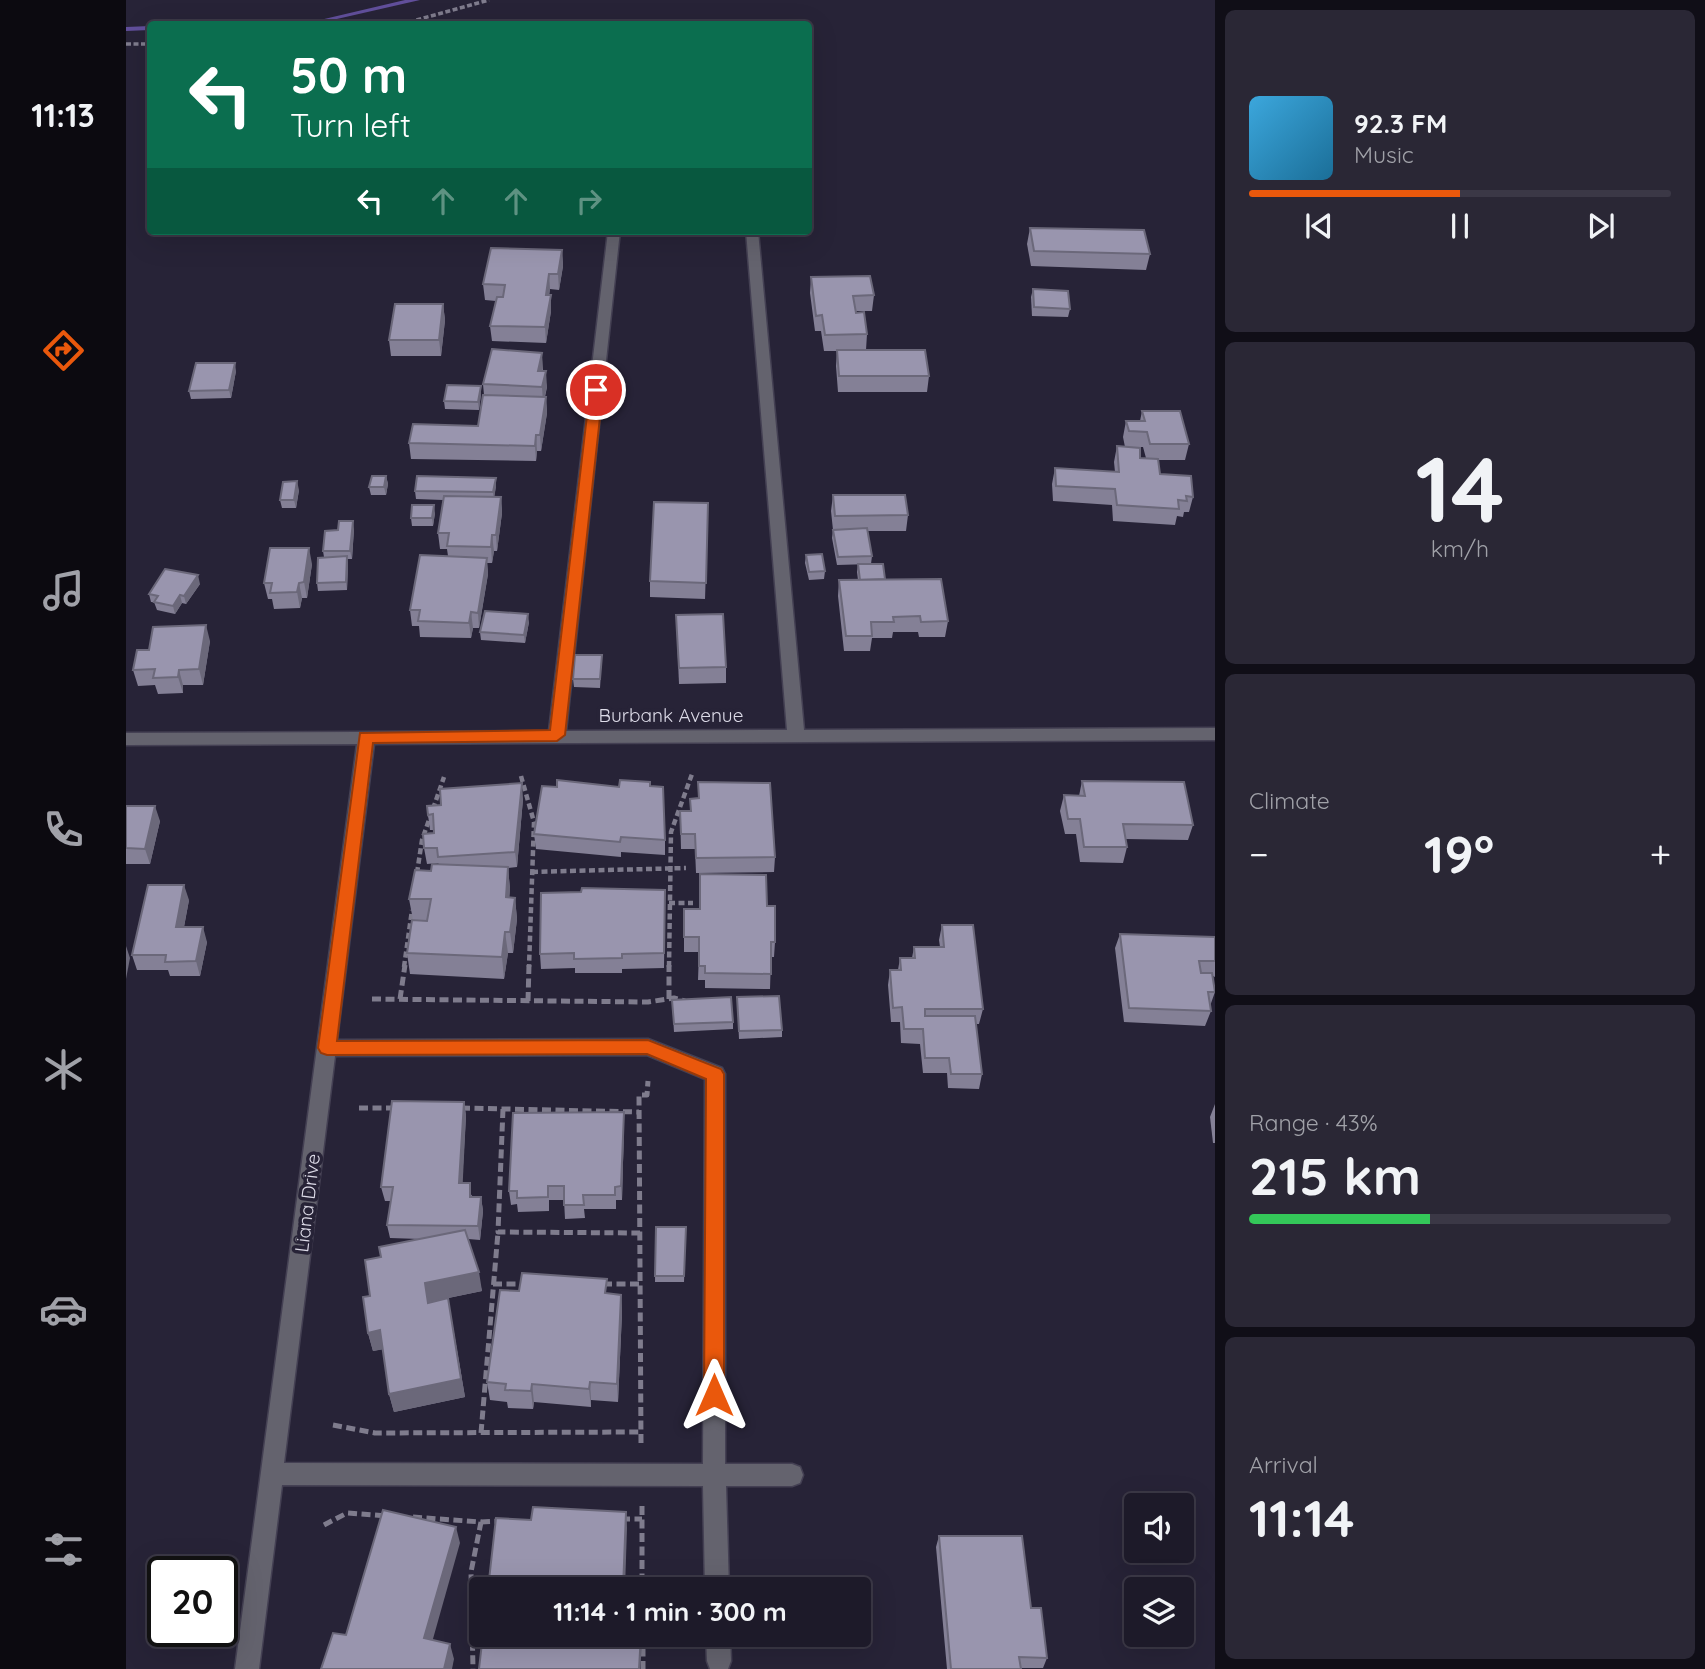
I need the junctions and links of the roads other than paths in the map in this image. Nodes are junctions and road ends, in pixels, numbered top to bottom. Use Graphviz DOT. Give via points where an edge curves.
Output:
graph roads {
  1 [pos="614,235"];
  2 [pos="752,235"];
  3 [pos="1215,734"];
  4 [pos="557,735"];
  5 [pos="366,737"];
  6 [pos="796,738"];
  7 [pos="126,739"];
  8 [pos="327,1048"];
  9 [pos="273,1474"];
  10 [pos="714,1475"];
  11 [pos="792,1475"];
  12 [pos="717,1577"];
  13 [pos="718,1647"];
  14 [pos="719,1661"];
  15 [pos="247,1669"];
  1 -- 4 [label="street"];
  2 -- 6 [label="street"];
  3 -- 6 [label="street, Burbank Avenue"];
  4 -- 5 [label="street, Burbank Avenue"];
  4 -- 6 [label="street, Burbank Avenue"];
  5 -- 7 [label="street, Burbank Avenue"];
  5 -- 8 [label="street, Liana Drive"];
  8 -- 9 [label="street, Liana Drive"];
  8 -- 10 [label="street" via="648,1047 715,1074"];
  9 -- 10 [label="street"];
  9 -- 15 [label="street, Liana Drive"];
  10 -- 11 [label="street"];
  10 -- 12 [label="street"];
  13 -- 14 [label="street"];
}
